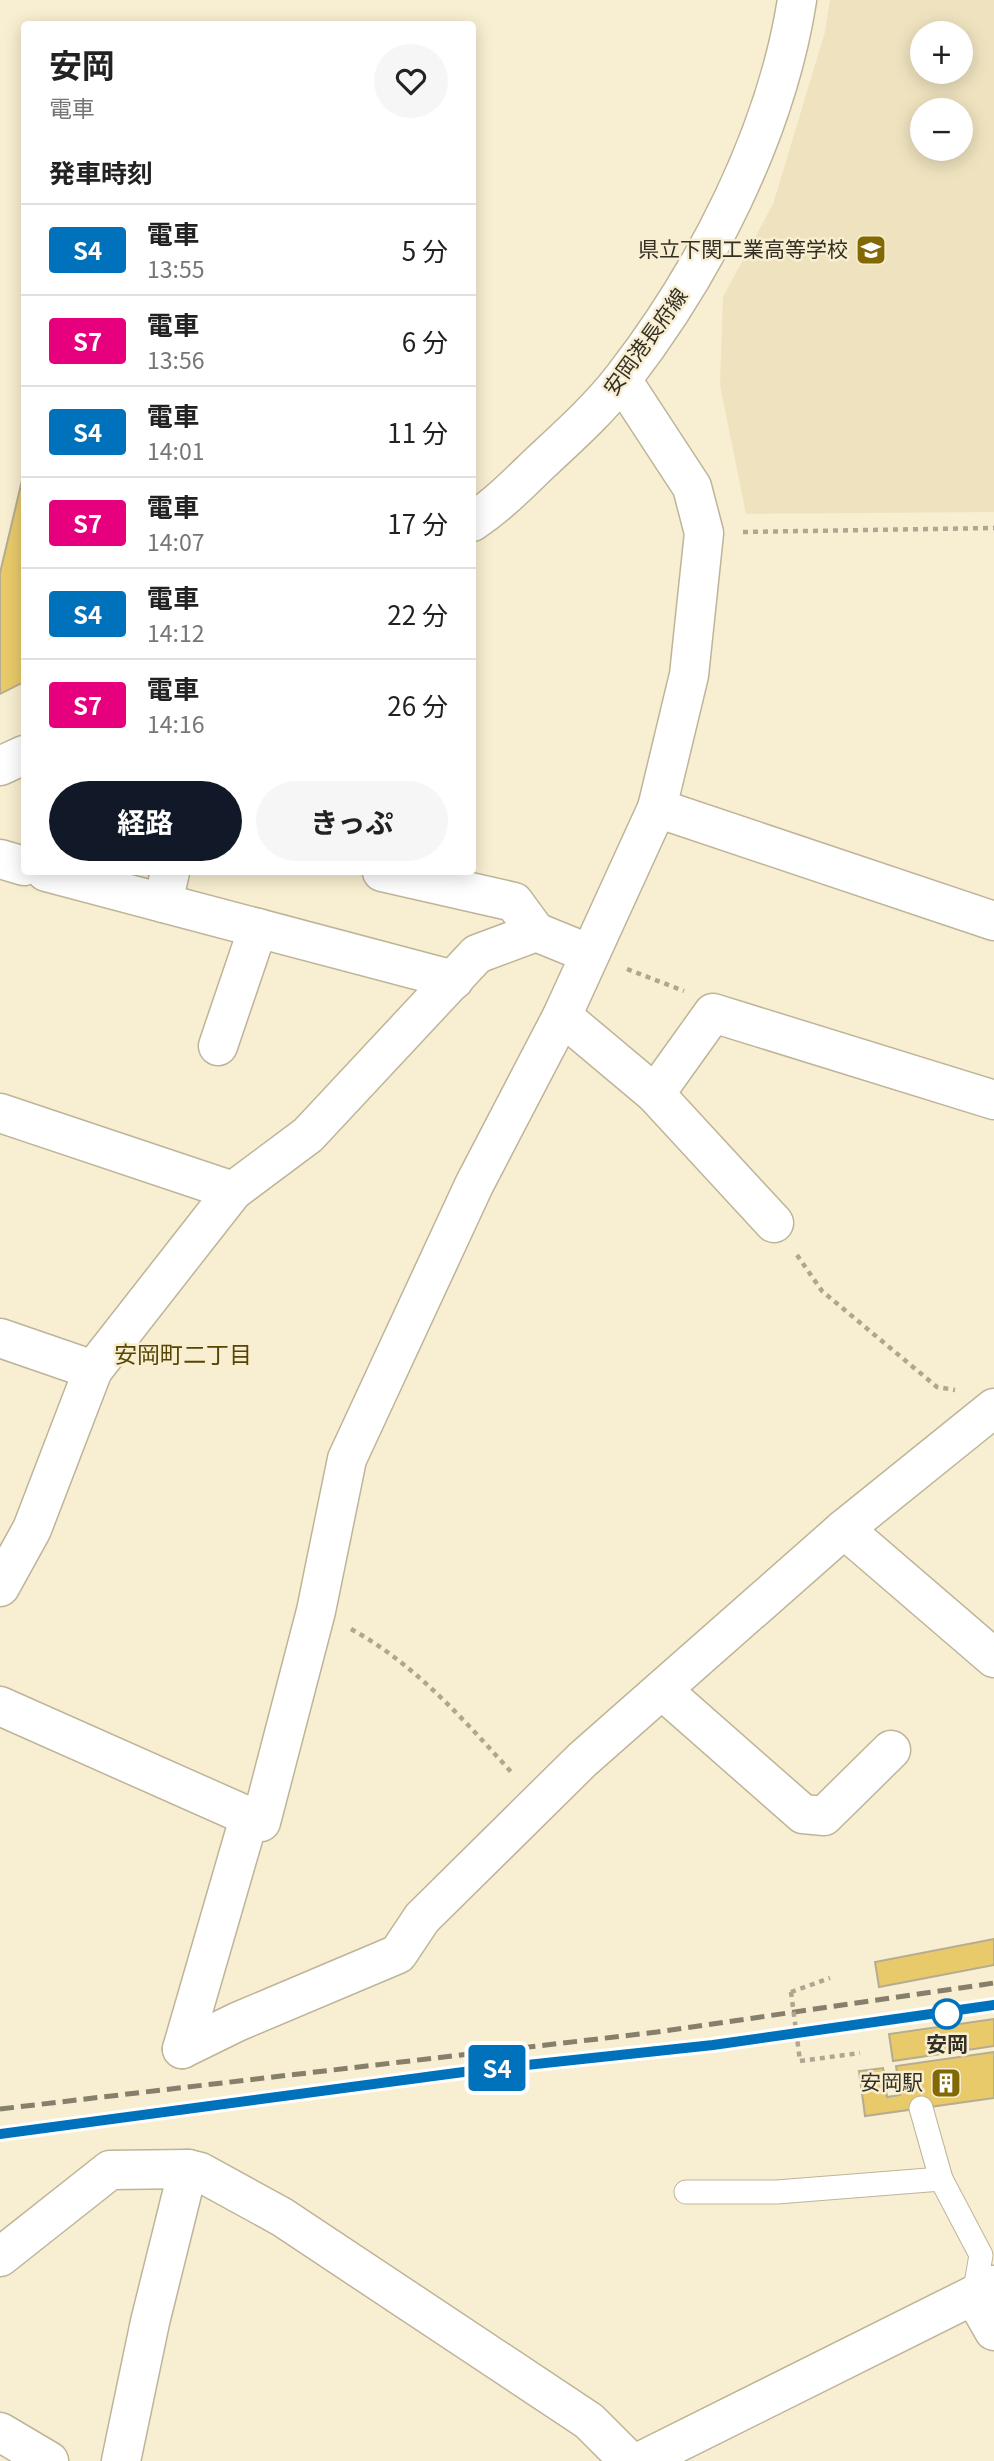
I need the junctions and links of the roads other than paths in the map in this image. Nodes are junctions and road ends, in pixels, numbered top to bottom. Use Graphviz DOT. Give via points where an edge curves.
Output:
graph roads {
  1 [pos="797,0"];
  2 [pos="622,380"];
  3 [pos="476,519"];
  4 [pos="21,756"];
  5 [pos="0,766"];
  6 [pos="657,808"];
  7 [pos="0,859"];
  8 [pos="21,865"];
  9 [pos="70,875"];
  10 [pos="395,875"];
  11 [pos="166,887"];
  12 [pos="994,921"];
  13 [pos="258,928"];
  14 [pos="536,932"];
  15 [pos="590,954"];
  16 [pos="454,980"];
  17 [pos="562,1016"];
  18 [pos="218,1046"];
  19 [pos="655,1094"];
  20 [pos="994,1100"];
  21 [pos="0,1113"];
  22 [pos="233,1191"];
  23 [pos="774,1223"];
  24 [pos="0,1338"];
  25 [pos="93,1370"];
  26 [pos="994,1408"];
  27 [pos="844,1529"];
  28 [pos="0,1587"];
  29 [pos="994,1658"];
  30 [pos="662,1690"];
  31 [pos="0,1706"];
  32 [pos="891,1750"];
  33 [pos="249,1818"];
  34 [pos="920,2108"];
  35 [pos="188,2169"];
  36 [pos="942,2179"];
  37 [pos="686,2192"];
  38 [pos="0,2257"];
  39 [pos="984,2290"];
  40 [pos="994,2331"];
  41 [pos="0,2432"];
  42 [pos="49,2461"];
  43 [pos="121,2461"];
  44 [pos="629,2461"];
  45 [pos="641,2461"];
  1 -- 2 [label="street, 安岡港長府線" via="758,145 695,275"];
  2 -- 3 [label="street, 安岡港長府線" via="565,440"];
  2 -- 6 [label="street" via="692,487 705,533 689,675"];
  4 -- 5 [label="street"];
  6 -- 12 [label="street"];
  6 -- 15 [label="street"];
  7 -- 8 [label="street"];
  9 -- 11 [label="street"];
  10 -- 14 [label="street" via="514,902"];
  11 -- 13 [label="street"];
  13 -- 16 [label="street"];
  13 -- 18 [label="street"];
  14 -- 15 [label="street"];
  14 -- 16 [label="street" via="477,954"];
  15 -- 17 [label="street"];
  16 -- 22 [label="street" via="308,1135"];
  17 -- 19 [label="street"];
  17 -- 33 [label="street" via="474,1185 347,1459 316,1611 261,1822"];
  19 -- 20 [label="street" via="713,1013"];
  19 -- 23 [label="street"];
  21 -- 22 [label="street"];
  22 -- 25 [label="street"];
  24 -- 25 [label="street"];
  25 -- 28 [label="street" via="32,1529"];
  26 -- 27 [label="street"];
  27 -- 29 [label="street"];
  27 -- 30 [label="street"];
  30 -- 32 [label="street" via="803,1814 824,1816"];
  30 -- 33 [label="street" via="582,1760 422,1918 398,1954 183,2049"];
  31 -- 33 [label="street"];
  34 -- 36 [label="lane"];
  35 -- 38 [label="street" via="110,2170"];
  35 -- 43 [label="street"];
  35 -- 44 [label="street" via="282,2217 589,2421"];
  36 -- 37 [label="lane" via="777,2192"];
  36 -- 39 [label="lane" via="981,2255"];
  39 -- 40 [label="street"];
  39 -- 45 [label="street"];
  41 -- 42 [label="street"];
}
